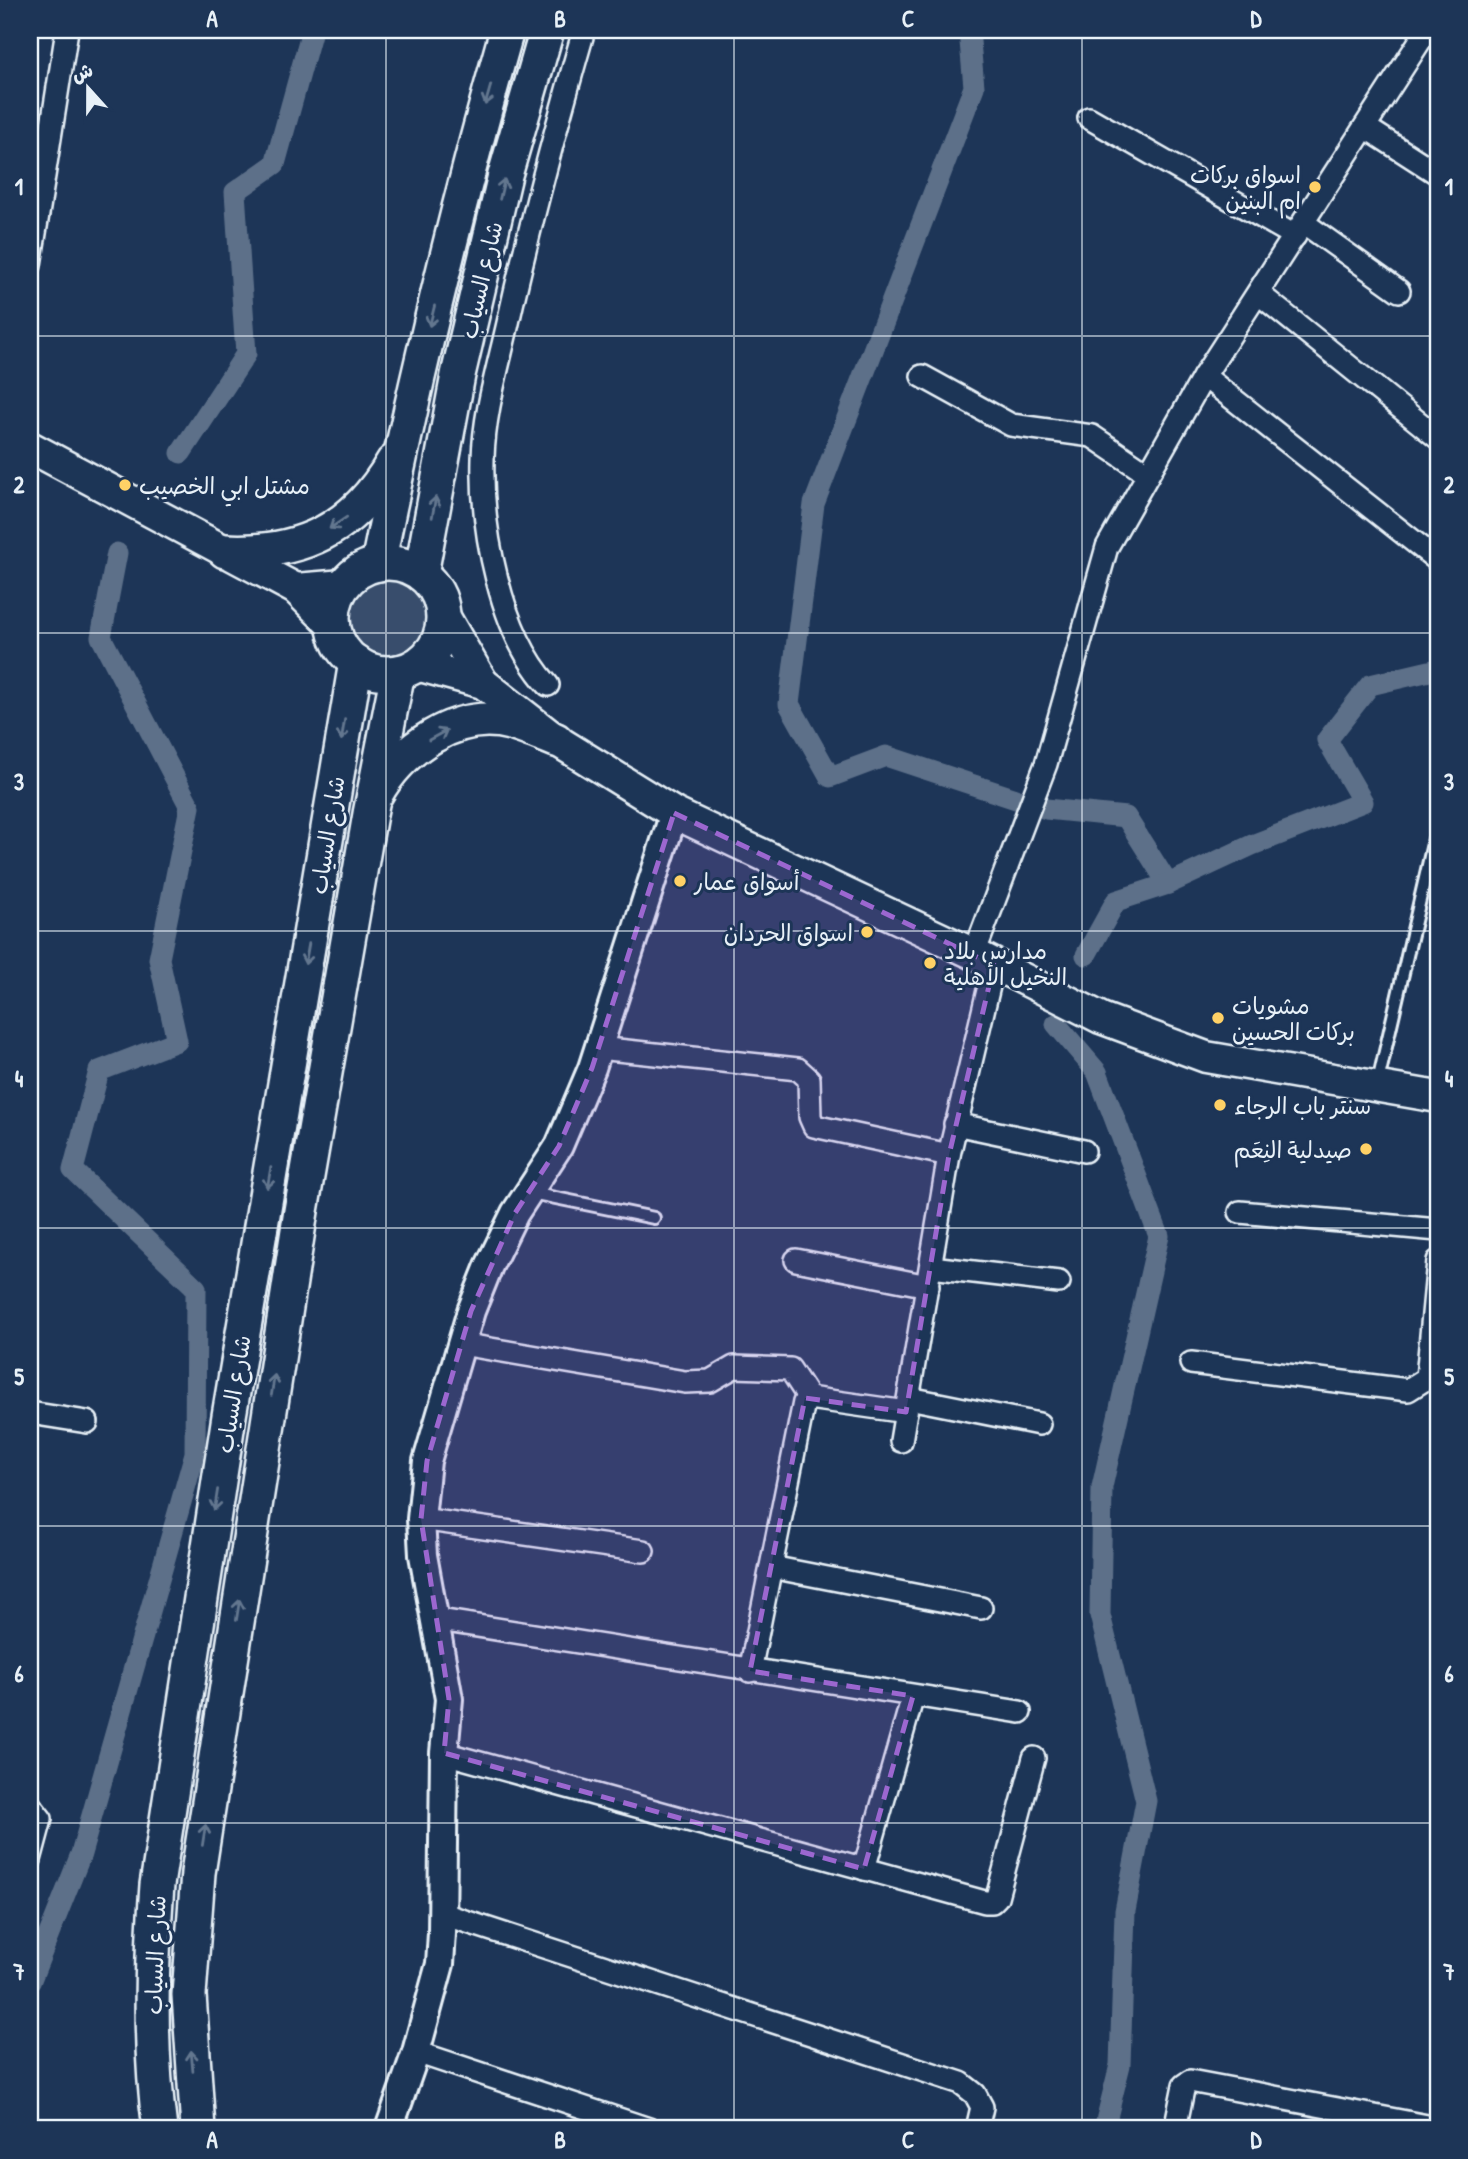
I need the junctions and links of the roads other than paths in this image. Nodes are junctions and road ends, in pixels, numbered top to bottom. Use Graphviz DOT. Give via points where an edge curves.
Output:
graph roads {
  1 [pos="67,30"];
  2 [pos="507,30"];
  3 [pos="547,30"];
  4 [pos="584,30"];
  5 [pos="1427,30"];
  6 [pos="1089,118"];
  7 [pos="1365,127"];
  8 [pos="1438,174"];
  9 [pos="1300,229"];
  10 [pos="30,265"];
  11 [pos="1399,291"];
  12 [pos="1258,293"];
  13 [pos="922,376"];
  14 [pos="1204,376"];
  15 [pos="405,430"];
  16 [pos="1438,438"];
  17 [pos="30,447"];
  18 [pos="1148,474"];
  19 [pos="225,551"];
  20 [pos="1436,559"];
  21 [pos="378,564"];
  22 [pos="421,574"];
  23 [pos="344,585"];
  24 [pos="296,589"];
  25 [pos="443,614"];
  26 [pos="333,626"];
  27 [pos="356,662"];
  28 [pos="407,668"];
  29 [pos="483,683"];
  30 [pos="548,685"];
  31 [pos="556,740"];
  32 [pos="373,799"];
  33 [pos="674,813"];
  34 [pos="1434,838"];
  35 [pos="984,960"];
  36 [pos="598,1048"];
  37 [pos="1376,1089"];
  38 [pos="1438,1097"];
  39 [pos="955,1124"];
  40 [pos="1084,1151"];
  41 [pos="949,1155"];
  42 [pos="529,1192"];
  43 [pos="1240,1212"];
  44 [pos="654,1218"];
  45 [pos="1438,1230"];
  46 [pos="796,1260"];
  47 [pos="1438,1261"];
  48 [pos="929,1277"];
  49 [pos="1059,1282"];
  50 [pos="461,1344"];
  51 [pos="1191,1363"];
  52 [pos="809,1398"];
  53 [pos="907,1405"];
  54 [pos="30,1413"];
  55 [pos="87,1422"];
  56 [pos="1039,1424"];
  57 [pos="901,1441"];
  58 [pos="421,1519"];
  59 [pos="643,1551"];
  60 [pos="771,1567"];
  61 [pos="981,1608"];
  62 [pos="433,1619"];
  63 [pos="750,1671"];
  64 [pos="913,1696"];
  65 [pos="1020,1712"];
  66 [pos="444,1753"];
  67 [pos="1034,1758"];
  68 [pos="30,1805"];
  69 [pos="30,1860"];
  70 [pos="863,1869"];
  71 [pos="443,1914"];
  72 [pos="416,2052"];
  73 [pos="1438,2128"];
  74 [pos="160,2129"];
  75 [pos="198,2129"];
  76 [pos="389,2129"];
  77 [pos="649,2129"];
  78 [pos="977,2129"];
  79 [pos="1175,2129"];
  1 -- 10 [label="street"];
  2 -- 15 [label="main road, شارع السياب, one-way" via="472,152"];
  22 -- 3 [label="main road, شارع السياب, one-way" via="458,375 505,175"];
  4 -- 30 [label="street" via="535,204 487,417 483,459 500,590 521,642"];
  5 -- 7 [label="street"];
  6 -- 9 [label="street"];
  7 -- 8 [label="street"];
  7 -- 9 [label="street"];
  9 -- 11 [label="street"];
  9 -- 12 [label="street"];
  12 -- 14 [label="street"];
  12 -- 16 [label="street"];
  13 -- 18 [label="street" via="1011,425 1092,436"];
  14 -- 18 [label="street"];
  14 -- 20 [label="street"];
  15 -- 19 [label="main road, one-way" via="380,484 338,525 284,549"];
  15 -- 21 [label="main road, شارع السياب"];
  17 -- 19 [label="main road"];
  18 -- 35 [label="street" via="1107,547"];
  19 -- 24 [label="main road"];
  21 -- 22 [label="main road" via="401,565"];
  21 -- 23 [label="main road"];
  22 -- 25 [label="main road" via="440,599"];
  23 -- 24 [label="main road"];
  23 -- 26 [label="main road" via="337,597"];
  24 -- 26 [label="main road"];
  25 -- 28 [label="main road" via="437,643"];
  25 -- 29 [label="main road"];
  26 -- 27 [label="main road" via="337,640"];
  27 -- 28 [label="main road" via="376,671"];
  27 -- 74 [label="main road, شارع السياب, one-way" via="229,1416 157,1885 151,1961 153,2070"];
  28 -- 29 [label="main road"];
  28 -- 32 [label="main road, شارع السياب"];
  29 -- 31 [label="main road"];
  32 -- 31 [label="main road, one-way" via="412,751 470,721 509,723"];
  31 -- 33 [label="main road"];
  75 -- 32 [label="main road, شارع السياب, one-way" via="189,2008 198,1873 297,1238"];
  33 -- 35 [label="main road"];
  33 -- 36 [label="street"];
  34 -- 37 [label="lane"];
  35 -- 37 [label="main road" via="1101,1018 1206,1057"];
  35 -- 39 [label="street"];
  36 -- 41 [label="street" via="798,1069 809,1079 814,1126"];
  36 -- 42 [label="street" via="559,1146"];
  37 -- 38 [label="main road"];
  39 -- 40 [label="street"];
  39 -- 41 [label="street"];
  41 -- 48 [label="street"];
  42 -- 44 [label="lane"];
  42 -- 50 [label="street" via="489,1266"];
  43 -- 45 [label="street"];
  46 -- 48 [label="street"];
  47 -- 51 [label="street" via="1427,1378 1408,1390"];
  48 -- 49 [label="street"];
  48 -- 53 [label="street"];
  50 -- 52 [label="street" via="685,1382 710,1381 734,1367 790,1369"];
  50 -- 58 [label="street" via="427,1461"];
  52 -- 53 [label="street"];
  52 -- 60 [label="street" via="804,1402"];
  53 -- 56 [label="street"];
  53 -- 57 [label="street"];
  54 -- 55 [label="street"];
  58 -- 59 [label="street"];
  58 -- 62 [label="street"];
  60 -- 61 [label="street"];
  60 -- 63 [label="street"];
  62 -- 63 [label="street"];
  62 -- 66 [label="street" via="449,1699"];
  63 -- 64 [label="street"];
  64 -- 65 [label="street"];
  64 -- 70 [label="street"];
  66 -- 70 [label="street"];
  66 -- 71 [label="street"];
  67 -- 70 [label="street" via="992,1902"];
  68 -- 69 [label="street" via="41,1819"];
  71 -- 72 [label="street" via="440,1965"];
  71 -- 78 [label="street" via="961,2083 982,2107"];
  72 -- 76 [label="street"];
  72 -- 77 [label="street"];
  73 -- 79 [label="street" via="1190,2081 1184,2085"];
}
